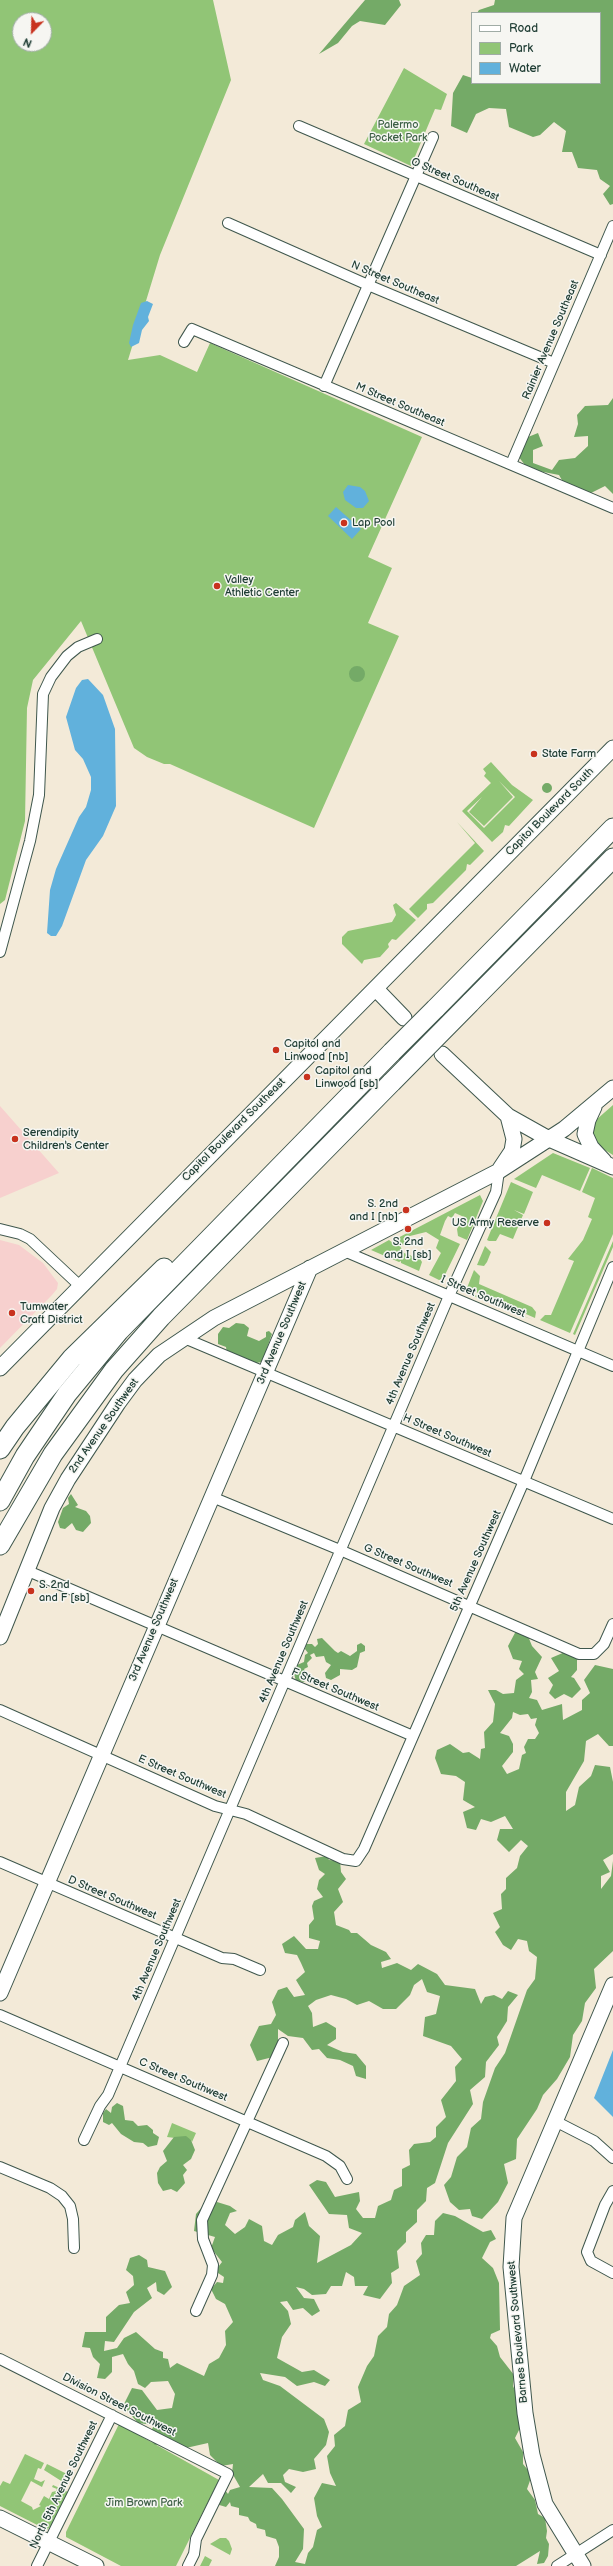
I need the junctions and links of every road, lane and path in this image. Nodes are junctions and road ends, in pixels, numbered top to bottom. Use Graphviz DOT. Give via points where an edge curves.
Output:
graph roads {
  1 [pos="299,126"];
  2 [pos="433,137"];
  3 [pos="416,176"];
  4 [pos="228,223"];
  5 [pos="613,226"];
  6 [pos="601,255"];
  7 [pos="368,285"];
  8 [pos="184,342"];
  9 [pos="554,363"];
  10 [pos="324,386"];
  11 [pos="510,464"];
  12 [pos="613,508"];
  13 [pos="97,639"];
  14 [pos="613,748"];
  15 [pos="613,828"];
  16 [pos="613,858"];
  17 [pos="503,859"];
  18 [pos="0,952"];
  19 [pos="376,989"];
  20 [pos="404,1018"];
  21 [pos="442,1054"];
  22 [pos="613,1088"];
  23 [pos="596,1104"];
  24 [pos="508,1116"];
  25 [pos="549,1139"];
  26 [pos="609,1165"];
  27 [pos="499,1171"];
  28 [pos="227,1219"];
  29 [pos="0,1229"];
  30 [pos="344,1251"];
  31 [pos="613,1267"];
  32 [pos="310,1268"];
  33 [pos="80,1286"];
  34 [pos="449,1296"];
  35 [pos="184,1338"];
  36 [pos="578,1350"];
  37 [pos="613,1366"];
  38 [pos="0,1368"];
  39 [pos="265,1372"];
  40 [pos="393,1426"];
  41 [pos="0,1449"];
  42 [pos="524,1481"];
  43 [pos="212,1497"];
  44 [pos="0,1500"];
  45 [pos="613,1519"];
  46 [pos="0,1545"];
  47 [pos="340,1550"];
  48 [pos="28,1571"];
  49 [pos="469,1606"];
  50 [pos="613,1624"];
  51 [pos="156,1626"];
  52 [pos="0,1637"];
  53 [pos="284,1682"];
  54 [pos="0,1710"];
  55 [pos="413,1736"];
  56 [pos="102,1756"];
  57 [pos="230,1810"];
  58 [pos="356,1861"];
  59 [pos="0,1862"];
  60 [pos="47,1883"];
  61 [pos="176,1938"];
  62 [pos="260,1970"];
  63 [pos="613,1985"];
  64 [pos="0,1993"];
  65 [pos="0,2015"];
  66 [pos="283,2043"];
  67 [pos="120,2066"];
  68 [pos="248,2121"];
  69 [pos="555,2121"];
  70 [pos="84,2140"];
  71 [pos="613,2158"];
  72 [pos="0,2167"];
  73 [pos="347,2179"];
  74 [pos="613,2191"];
  75 [pos="74,2248"];
  76 [pos="613,2273"];
  77 [pos="196,2312"];
  78 [pos="0,2359"];
  79 [pos="112,2415"];
  80 [pos="0,2518"];
  81 [pos="613,2530"];
  82 [pos="49,2543"];
  83 [pos="579,2560"];
  84 [pos="37,2566"];
  85 [pos="96,2566"];
  86 [pos="188,2566"];
  87 [pos="557,2566"];
  1 -- 3 [label="street, O Street Southeast"];
  2 -- 3 [label="street"];
  3 -- 6 [label="street, O Street Southeast"];
  3 -- 7 [label="street"];
  4 -- 7 [label="street, N Street Southeast"];
  5 -- 6 [label="street, Rainier Avenue Southeast"];
  6 -- 9 [label="street, Rainier Avenue Southeast"];
  7 -- 9 [label="street, N Street Southeast"];
  7 -- 10 [label="street"];
  8 -- 10 [label="street, M Street Southeast" via="192,329"];
  9 -- 11 [label="street, Rainier Avenue Southeast"];
  10 -- 11 [label="street, M Street Southeast"];
  11 -- 12 [label="street, M Street Southeast"];
  13 -- 18 [label="street" via="78,647 67,656 51,677 43,694 39,795 30,841"];
  14 -- 17 [label="street, Capitol Boulevard South"];
  15 -- 28 [label="highway, bridge"];
  16 -- 46 [label="highway, bridge" via="161,1317 114,1370 60,1442"];
  17 -- 19 [label="street, Capitol Boulevard Southeast"];
  19 -- 20 [label="street"];
  19 -- 33 [label="street, Capitol Boulevard Southeast"];
  21 -- 24 [label="street"];
  22 -- 23 [label="street"];
  23 -- 25 [label="street"];
  23 -- 26 [label="street" via="588,1120 585,1134 591,1148"];
  24 -- 25 [label="street"];
  24 -- 27 [label="street" via="514,1140 512,1151"];
  25 -- 26 [label="street"];
  25 -- 27 [label="street, 2nd Avenue Southwest"];
  27 -- 30 [label="street, 2nd Avenue Southwest"];
  27 -- 34 [label="street, 4th Avenue Southwest" via="496,1192"];
  28 -- 41 [label="highway" via="156,1274 98,1331 43,1392"];
  28 -- 44 [label="highway" via="119,1331 92,1363 25,1456"];
  29 -- 33 [label="street" via="20,1234 33,1242"];
  30 -- 32 [label="street, 2nd Avenue Southwest"];
  30 -- 34 [label="street, I Street Southwest"];
  31 -- 36 [label="street, 5th Avenue Southwest"];
  32 -- 35 [label="street, 2nd Avenue Southwest" via="214,1318"];
  32 -- 39 [label="street, 3rd Avenue Southwest"];
  33 -- 38 [label="street, Capitol Boulevard Southeast"];
  34 -- 36 [label="street, I Street Southwest"];
  34 -- 40 [label="street, 4th Avenue Southwest"];
  35 -- 39 [label="street, H Street Southwest"];
  35 -- 48 [label="street, 2nd Avenue Southwest" via="159,1355 135,1380 104,1424 52,1508"];
  36 -- 37 [label="street, I Street Southwest"];
  36 -- 42 [label="street, 5th Avenue Southwest"];
  39 -- 40 [label="street, H Street Southwest"];
  39 -- 43 [label="street, 3rd Avenue Southwest"];
  40 -- 42 [label="street, H Street Southwest"];
  40 -- 47 [label="street, 4th Avenue Southwest"];
  42 -- 45 [label="street, H Street Southwest"];
  42 -- 49 [label="street, 5th Avenue Southwest"];
  43 -- 47 [label="street, G Street Southwest"];
  43 -- 51 [label="street, 3rd Avenue Southwest"];
  47 -- 49 [label="street, G Street Southwest"];
  47 -- 53 [label="street, 4th Avenue Southwest"];
  48 -- 51 [label="street, F Street Southwest"];
  48 -- 52 [label="street, 2nd Avenue Southwest"];
  49 -- 50 [label="street, G Street Southwest" via="579,1654 594,1654 604,1644"];
  49 -- 55 [label="street, 5th Avenue Southwest"];
  51 -- 53 [label="street, F Street Southwest"];
  51 -- 56 [label="street, 3rd Avenue Southwest"];
  53 -- 55 [label="street, F Street Southwest"];
  53 -- 57 [label="street, 4th Avenue Southwest"];
  54 -- 56 [label="street, E Street Southwest"];
  55 -- 58 [label="street, 5th Avenue Southwest" via="364,1849"];
  56 -- 57 [label="street, E Street Southwest"];
  56 -- 60 [label="street, 3rd Avenue Southwest"];
  57 -- 58 [label="street, E Street Southwest" via="246,1814 343,1859"];
  57 -- 61 [label="street, 4th Avenue Southwest"];
  59 -- 60 [label="street, D Street Southwest"];
  60 -- 61 [label="street, D Street Southwest"];
  60 -- 64 [label="street, 3rd Avenue Southwest"];
  61 -- 62 [label="street, D Street Southwest" via="222,1958 234,1959"];
  61 -- 67 [label="street, 4th Avenue Southwest"];
  63 -- 69 [label="street, Barnes Boulevard Southwest"];
  65 -- 67 [label="street, C Street Southwest"];
  66 -- 68 [label="street"];
  67 -- 68 [label="street, C Street Southwest"];
  67 -- 70 [label="street, 4th Avenue Southwest"];
  68 -- 73 [label="street, C Street Southwest" via="326,2156 340,2166"];
  68 -- 77 [label="street" via="202,2220 203,2239 213,2265 212,2275"];
  69 -- 71 [label="street" via="594,2141"];
  69 -- 83 [label="street, Barnes Boulevard Southwest" via="514,2218 511,2267 525,2413 532,2455 546,2504"];
  72 -- 75 [label="street" via="50,2188 62,2196 70,2206"];
  74 -- 76 [label="street" via="591,2237 587,2252 591,2261"];
  78 -- 79 [label="street, Division Street Southwest"];
  79 -- 82 [label="street, North 5th Avenue Southwest"];
  79 -- 86 [label="street, Division Street Southwest" via="228,2474 196,2539 194,2554"];
  80 -- 82 [label="street"];
  81 -- 83 [label="street"];
  82 -- 84 [label="street, North 5th Avenue Southwest"];
  82 -- 85 [label="street"];
  83 -- 87 [label="street"];
}
